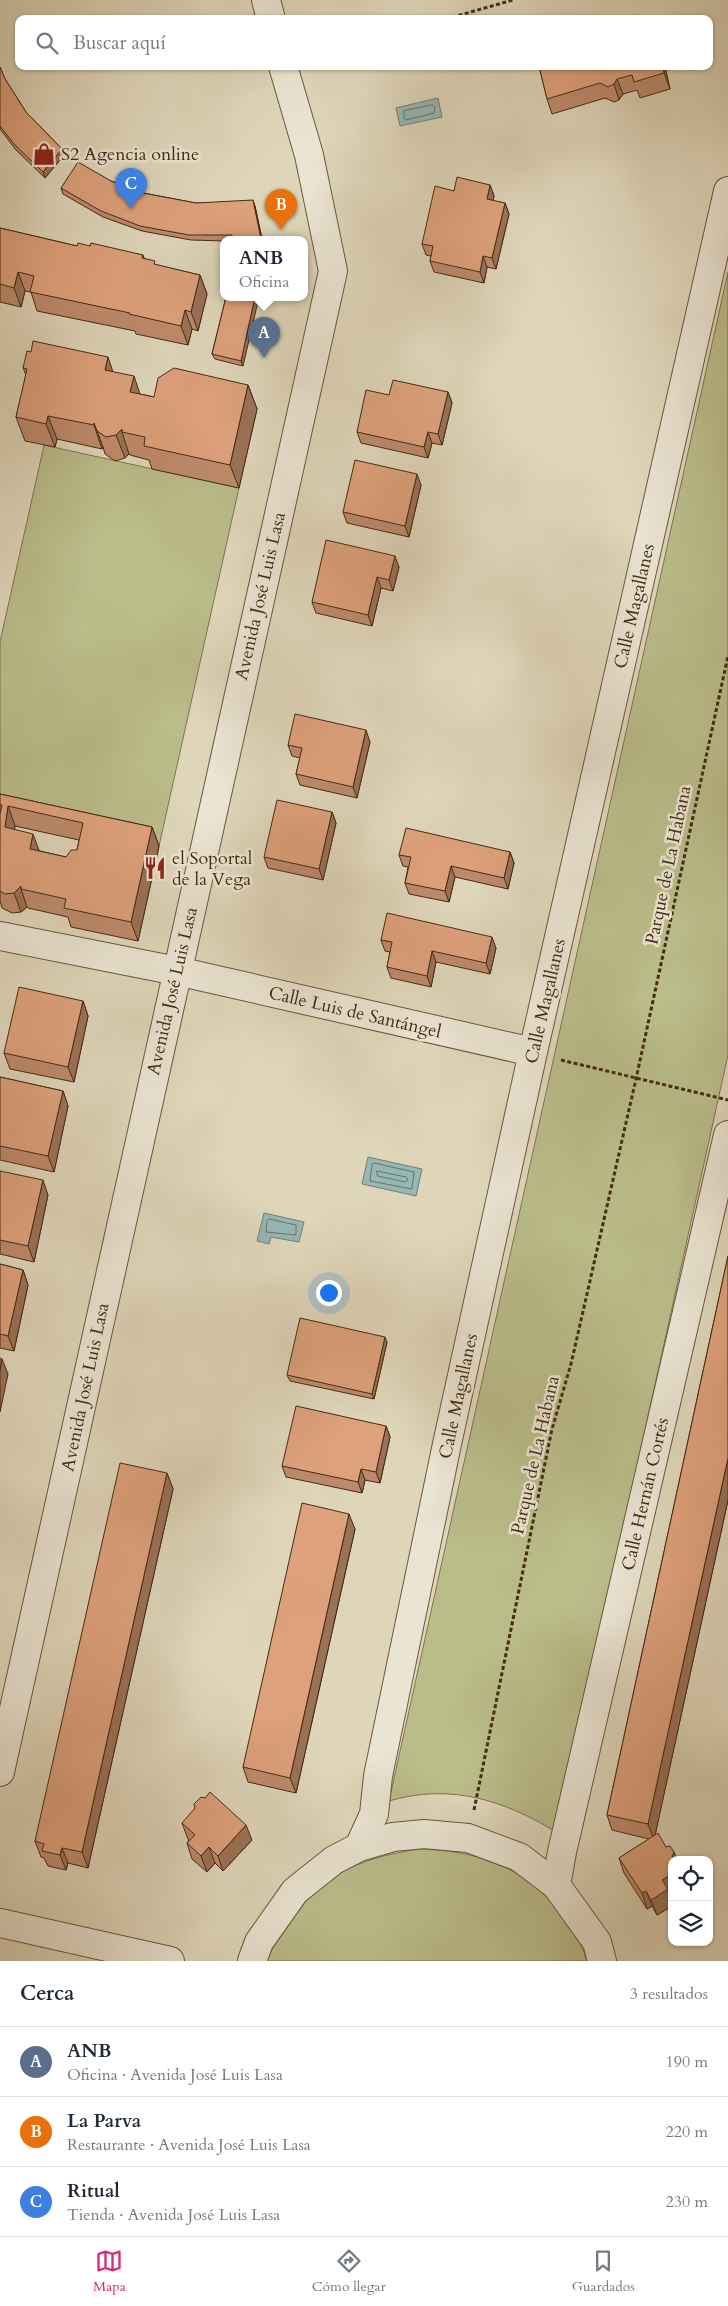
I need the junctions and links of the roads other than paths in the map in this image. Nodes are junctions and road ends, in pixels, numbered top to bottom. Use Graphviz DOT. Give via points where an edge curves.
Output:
graph roads {
  1 [pos="266,0"];
  2 [pos="270,15"];
  3 [pos="284,70"];
  4 [pos="728,191"];
  5 [pos="0,936"];
  6 [pos="177,971"];
  7 [pos="533,1052"];
  8 [pos="728,1135"];
  9 [pos="0,1772"];
  10 [pos="374,1814"];
  11 [pos="393,1837"];
  12 [pos="359,1847"];
  13 [pos="547,1879"];
  14 [pos="0,1923"];
  15 [pos="170,1961"];
  16 [pos="252,1961"];
  17 [pos="602,1961"];
  1 -- 2 [label="street"];
  3 -- 6 [label="street, Avenida José Luis Lasa" via="309,155 333,272"];
  4 -- 7 [label="street, Calle Magallanes"];
  5 -- 6 [label="street, Calle Luis de Santángel"];
  6 -- 7 [label="street, Calle Luis de Santángel"];
  6 -- 9 [label="street, Avenida José Luis Lasa"];
  7 -- 10 [label="street, Calle Magallanes" via="445,1454 378,1776"];
  8 -- 13 [label="street, Calle Hernán Cortés" via="562,1852"];
  10 -- 11 [label="street"];
  10 -- 12 [label="street, Calle Magallanes"];
  11 -- 12 [label="street"];
  11 -- 13 [label="street" via="424,1834 468,1838 519,1857"];
  12 -- 16 [label="street" via="334,1860 295,1891 259,1942"];
  13 -- 17 [label="street" via="597,1942"];
  14 -- 15 [label="street"];
}
